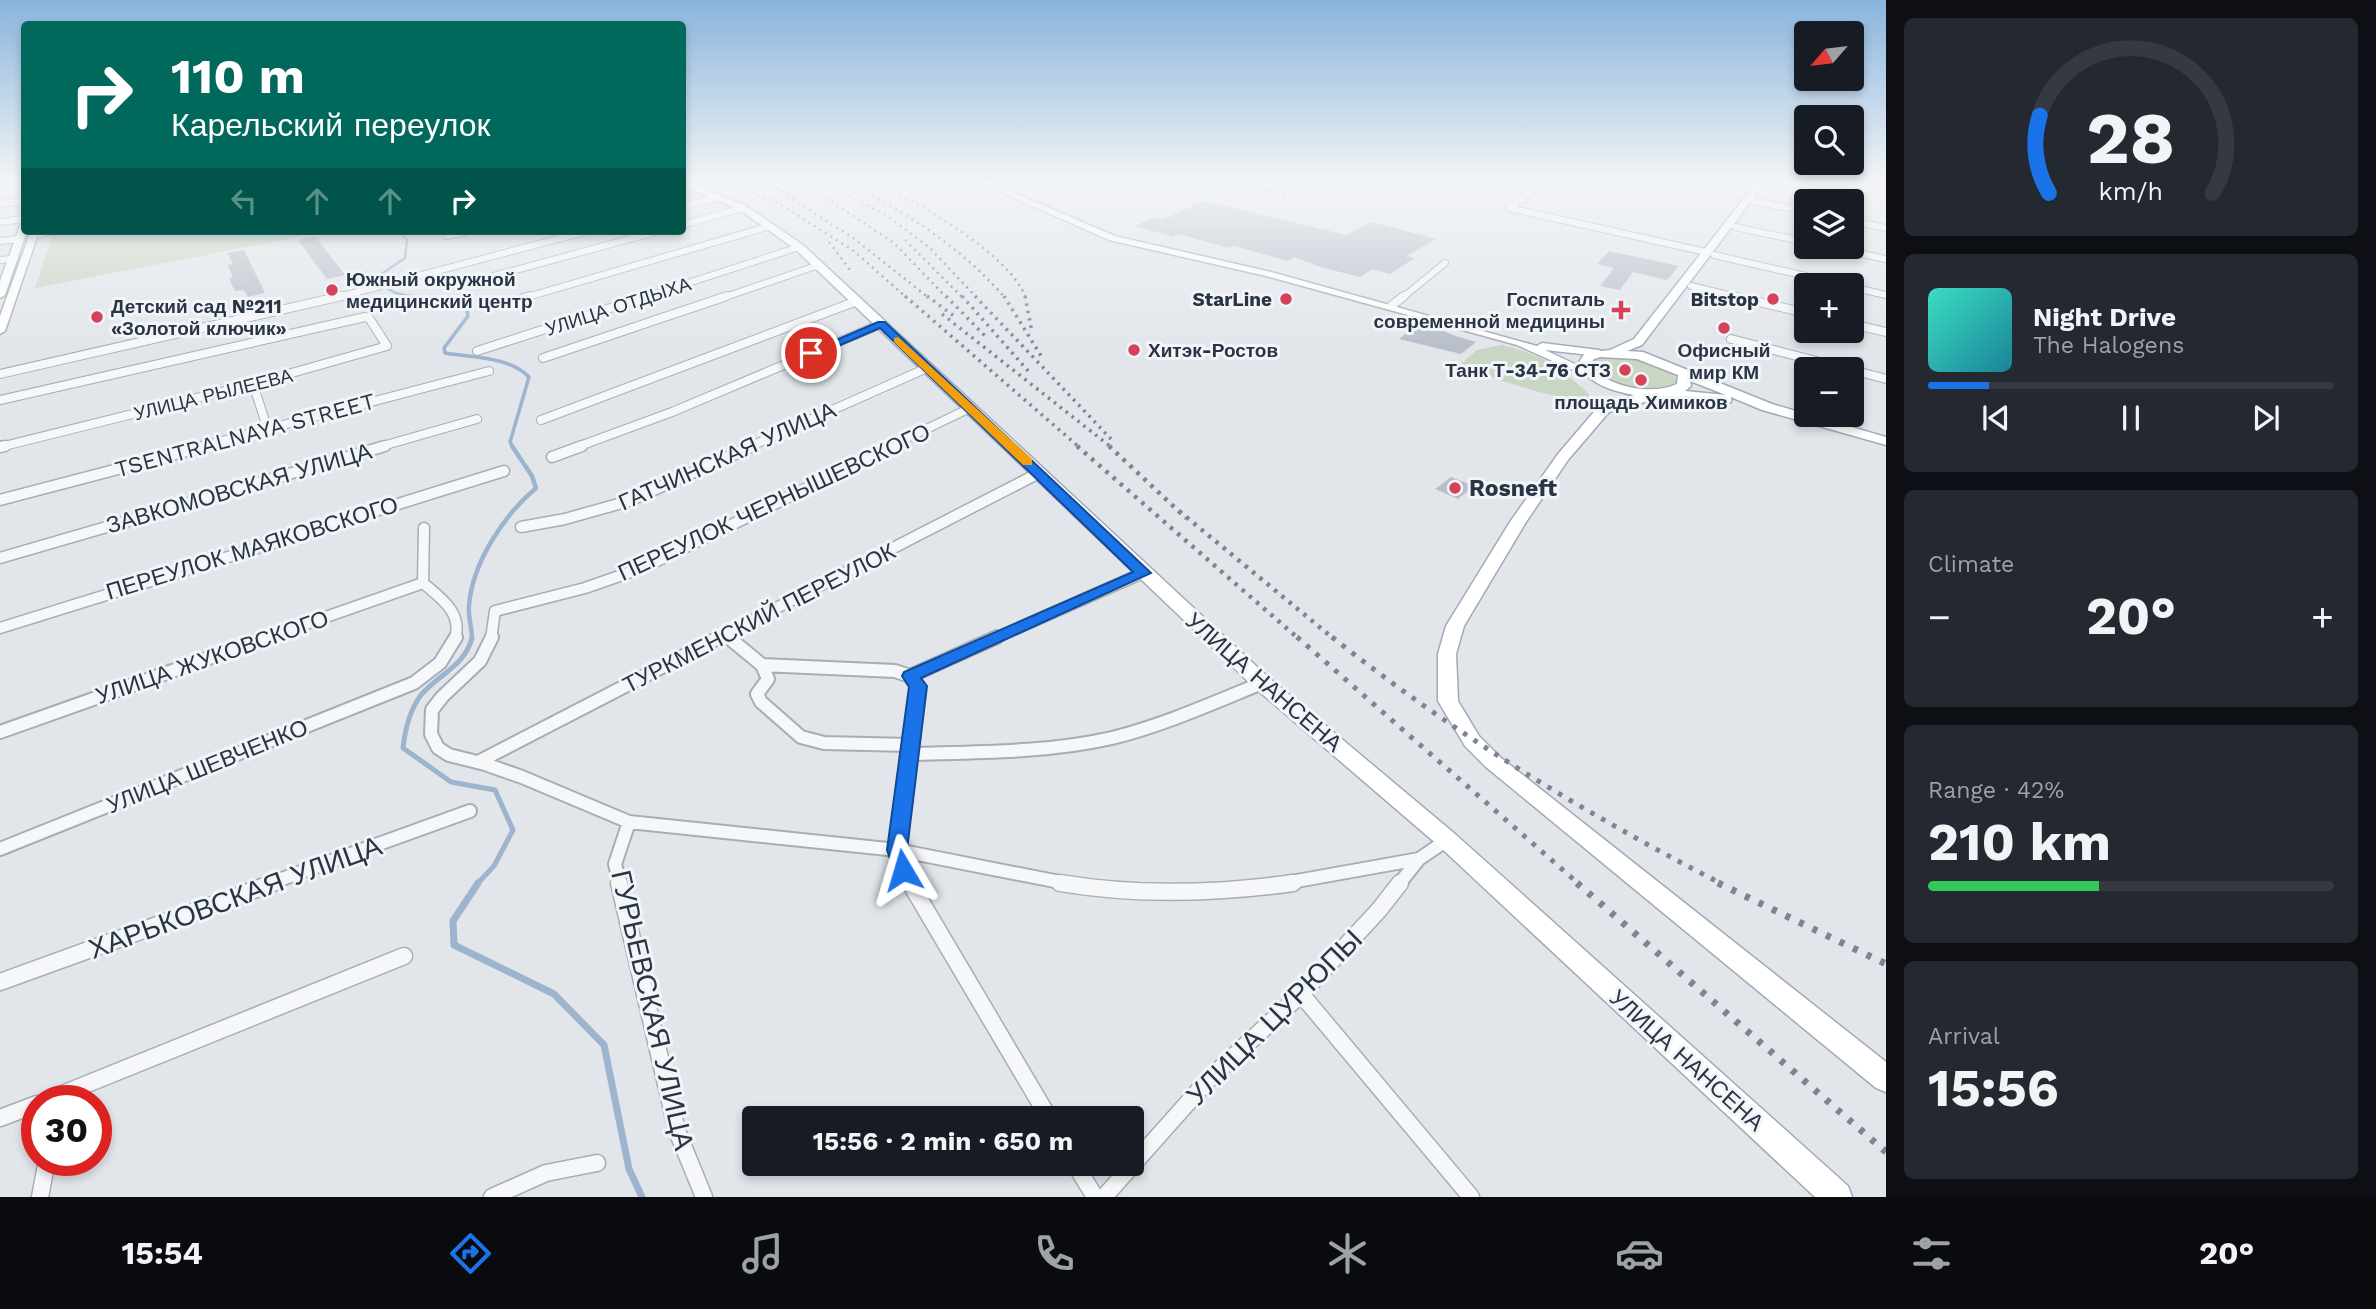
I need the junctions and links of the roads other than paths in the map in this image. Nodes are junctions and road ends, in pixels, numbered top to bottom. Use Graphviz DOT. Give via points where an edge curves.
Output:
graph roads {
  1 [pos="21,236"];
  2 [pos="34,236"];
  3 [pos="570,236"];
  4 [pos="641,236"];
  5 [pos="736,236"];
  6 [pos="784,236"];
  7 [pos="1107,236"];
  8 [pos="1633,236"];
  9 [pos="1722,236"];
  10 [pos="1726,236"];
  11 [pos="20,239"];
  12 [pos="0,241"];
  13 [pos="799,247"];
  14 [pos="1710,253"];
  15 [pos="1864,254"];
  16 [pos="13,259"];
  17 [pos="1886,259"];
  18 [pos="0,260"];
  19 [pos="1445,263"];
  20 [pos="819,265"];
  21 [pos="1795,273"];
  22 [pos="486,278"];
  23 [pos="1691,286"];
  24 [pos="1864,290"];
  25 [pos="0,295"];
  26 [pos="1886,295"];
  27 [pos="523,298"];
  28 [pos="857,301"];
  29 [pos="1391,306"];
  30 [pos="1794,310"];
  31 [pos="881,324"];
  32 [pos="1864,327"];
  33 [pos="0,331"];
  34 [pos="1886,332"];
  35 [pos="1731,339"];
  36 [pos="1521,343"];
  37 [pos="477,351"];
  38 [pos="1604,353"];
  39 [pos="1800,357"];
  40 [pos="543,358"];
  41 [pos="1664,363"];
  42 [pos="927,368"];
  43 [pos="489,371"];
  44 [pos="0,374"];
  45 [pos="1864,374"];
  46 [pos="1593,376"];
  47 [pos="1684,376"];
  48 [pos="1886,379"];
  49 [pos="253,384"];
  50 [pos="1661,393"];
  51 [pos="0,400"];
  52 [pos="1767,407"];
  53 [pos="970,408"];
  54 [pos="1604,409"];
  55 [pos="477,419"];
  56 [pos="541,420"];
  57 [pos="268,430"];
  58 [pos="1886,441"];
  59 [pos="0,447"];
  60 [pos="551,457"];
  61 [pos="505,471"];
  62 [pos="1038,473"];
  63 [pos="0,500"];
  64 [pos="521,527"];
  65 [pos="424,528"];
  66 [pos="0,558"];
  67 [pos="1143,573"];
  68 [pos="423,583"];
  69 [pos="0,628"];
  70 [pos="724,635"];
  71 [pos="762,665"];
  72 [pos="911,676"];
  73 [pos="1262,683"];
  74 [pos="0,732"];
  75 [pos="910,749"];
  76 [pos="478,762"];
  77 [pos="470,811"];
  78 [pos="629,822"];
  79 [pos="1447,840"];
  80 [pos="0,849"];
  81 [pos="897,850"];
  82 [pos="1419,859"];
  83 [pos="404,956"];
  84 [pos="0,982"];
  85 [pos="1301,994"];
  86 [pos="1886,1079"];
  87 [pos="88,1085"];
  88 [pos="1042,1106"];
  89 [pos="21,1110"];
  90 [pos="0,1118"];
  91 [pos="597,1163"];
  92 [pos="44,1176"];
  93 [pos="1082,1176"];
  94 [pos="40,1197"];
  95 [pos="492,1197"];
  96 [pos="704,1197"];
  97 [pos="1095,1197"];
  98 [pos="1104,1197"];
  99 [pos="1471,1197"];
  100 [pos="1837,1197"];
  1 -- 11 [label="main road"];
  2 -- 33 [label="main road"];
  3 -- 44 [label="street" via="288,310"];
  4 -- 22 [label="street"];
  5 -- 27 [label="street"];
  6 -- 13 [label="main road, УЛИЦА НАНСЕНА"];
  7 -- 29 [label="main road"];
  8 -- 14 [label="street"];
  9 -- 14 [label="main road"];
  10 -- 14 [label="main road"];
  11 -- 12 [label="street"];
  11 -- 16 [label="main road"];
  13 -- 20 [label="main road, УЛИЦА НАНСЕНА"];
  13 -- 37 [label="street, УЛИЦА ОТДЫХА"];
  14 -- 21 [label="street"];
  14 -- 23 [label="main road"];
  14 -- 38 [label="main road" via="1638,342"];
  15 -- 17 [label="street"];
  16 -- 18 [label="street"];
  16 -- 25 [label="main road"];
  19 -- 29 [label="street"];
  20 -- 28 [label="main road, УЛИЦА НАНСЕНА"];
  20 -- 40 [label="street"];
  23 -- 30 [label="street"];
  23 -- 41 [label="main road" via="1650,345"];
  24 -- 26 [label="street"];
  28 -- 31 [label="main road, УЛИЦА НАНСЕНА"];
  28 -- 56 [label="street"];
  29 -- 36 [label="main road"];
  31 -- 42 [label="main road, УЛИЦА НАНСЕНА"];
  31 -- 60 [label="street"];
  32 -- 34 [label="street"];
  35 -- 39 [label="street"];
  36 -- 38 [label="main road"];
  36 -- 46 [label="main road"];
  38 -- 41 [label="main road" via="1639,355"];
  38 -- 46 [label="main road" via="1583,360"];
  41 -- 47 [label="main road"];
  42 -- 53 [label="main road, УЛИЦА НАНСЕНА"];
  42 -- 64 [label="street, ГАТЧИНСКАЯ УЛИЦА" via="629,501"];
  43 -- 57 [label="street, TSENTRALNAYA STREET"];
  45 -- 48 [label="street"];
  46 -- 50 [label="main road" via="1622,388"];
  46 -- 54 [label="main road" via="1604,394"];
  47 -- 50 [label="main road" via="1684,386"];
  47 -- 52 [label="main road"];
  49 -- 51 [label="street, УЛИЦА РЫЛЕЕВА" via="387,346 365,317"];
  49 -- 57 [label="street"];
  49 -- 59 [label="street, УЛИЦА РЫЛЕЕВА"];
  50 -- 52 [label="main road"];
  50 -- 54 [label="main road"];
  52 -- 58 [label="main road"];
  53 -- 62 [label="main road, УЛИЦА НАНСЕНА"];
  53 -- 76 [label="street, ПЕРЕУЛОК ЧЕРНЫШЕВСКОГО" via="645,567 495,611 495,634 478,663 439,699 429,722 435,744 443,752"];
  54 -- 86 [label="main road" via="1563,457 1518,522 1455,626 1447,654 1448,701 1472,741 1493,762"];
  55 -- 66 [label="street, ЗАВКОМОВСКАЯ УЛИЦА"];
  57 -- 63 [label="street, TSENTRALNAYA STREET"];
  61 -- 69 [label="street, ПЕРЕУЛОК МАЯКОВСКОГО"];
  62 -- 67 [label="main road, УЛИЦА НАНСЕНА"];
  62 -- 70 [label="street, ТУРКМЕНСКИЙ ПЕРЕУЛОК"];
  65 -- 68 [label="street"];
  67 -- 72 [label="street"];
  67 -- 73 [label="main road, УЛИЦА НАНСЕНА"];
  68 -- 74 [label="street, УЛИЦА ЖУКОВСКОГО"];
  68 -- 80 [label="street, УЛИЦА ШЕВЧЕНКО" via="453,611 458,624 447,656 433,672"];
  70 -- 71 [label="street"];
  70 -- 76 [label="street, ТУРКМЕНСКИЙ ПЕРЕУЛОК"];
  71 -- 72 [label="street" via="895,671"];
  71 -- 75 [label="street" via="768,679 757,694 761,702 801,737"];
  72 -- 75 [label="street" via="918,686"];
  73 -- 75 [label="street" via="1166,722 1091,741 986,752"];
  73 -- 79 [label="main road, УЛИЦА НАНСЕНА"];
  75 -- 81 [label="street"];
  76 -- 78 [label="street" via="591,803"];
  77 -- 84 [label="street, ХАРЬКОВСКАЯ УЛИЦА"];
  78 -- 81 [label="street"];
  78 -- 96 [label="street, ГУРЬЕВСКАЯ УЛИЦА" via="615,864 677,1131"];
  79 -- 82 [label="street, УЛИЦА ЦУРЮПЫ"];
  79 -- 100 [label="main road, УЛИЦА НАНСЕНА"];
  81 -- 82 [label="street" via="1082,886 1156,894 1308,882"];
  81 -- 88 [label="street" via="903,870"];
  82 -- 85 [label="street, УЛИЦА ЦУРЮПЫ"];
  83 -- 87 [label="street"];
  85 -- 98 [label="street, УЛИЦА ЦУРЮПЫ" via="1208,1080"];
  85 -- 99 [label="street"];
  89 -- 90 [label="street"];
  91 -- 95 [label="street" via="546,1173"];
  92 -- 94 [label="street"];
  93 -- 97 [label="street"];
}
